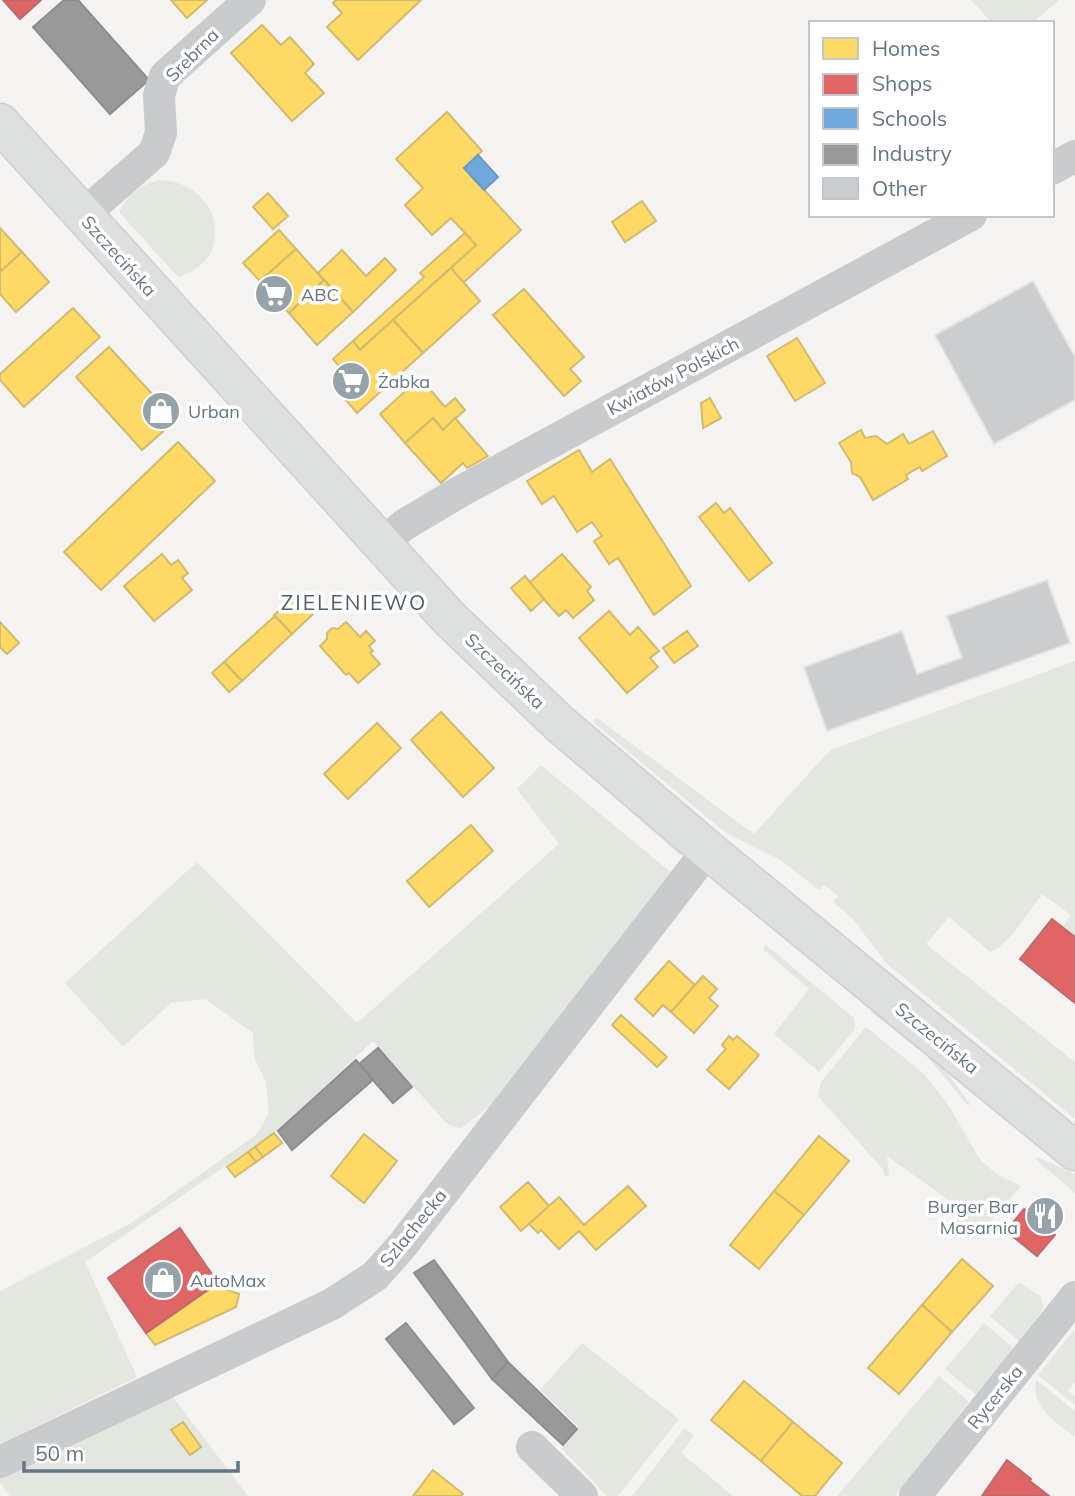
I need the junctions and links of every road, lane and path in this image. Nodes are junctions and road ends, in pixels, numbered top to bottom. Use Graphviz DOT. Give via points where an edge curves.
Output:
graph roads {
  1 [pos="250,0"];
  2 [pos="0,123"];
  3 [pos="1075,156"];
  4 [pos="1054,168"];
  5 [pos="83,215"];
  6 [pos="967,217"];
  7 [pos="380,545"];
  8 [pos="708,850"];
  9 [pos="1075,1151"];
  10 [pos="1075,1297"];
  11 [pos="532,1447"];
  12 [pos="0,1462"];
  13 [pos="582,1496"];
  14 [pos="915,1496"];
  1 -- 5 [label="street, Srebrna" via="165,76 159,94 161,133 154,153"];
  2 -- 5 [label="street, Szczecińska"];
  3 -- 4 [label="street"];
  5 -- 7 [label="street, Szczecińska"];
  6 -- 7 [label="street, Kwiatów Polskich" via="461,491"];
  7 -- 8 [label="street, Szczecińska" via="561,725"];
  8 -- 9 [label="street, Szczecińska"];
  8 -- 12 [label="street, Szlachecka" via="375,1276 332,1304"];
  10 -- 14 [label="street, Rycerska"];
  11 -- 13 [label="street"];
}
